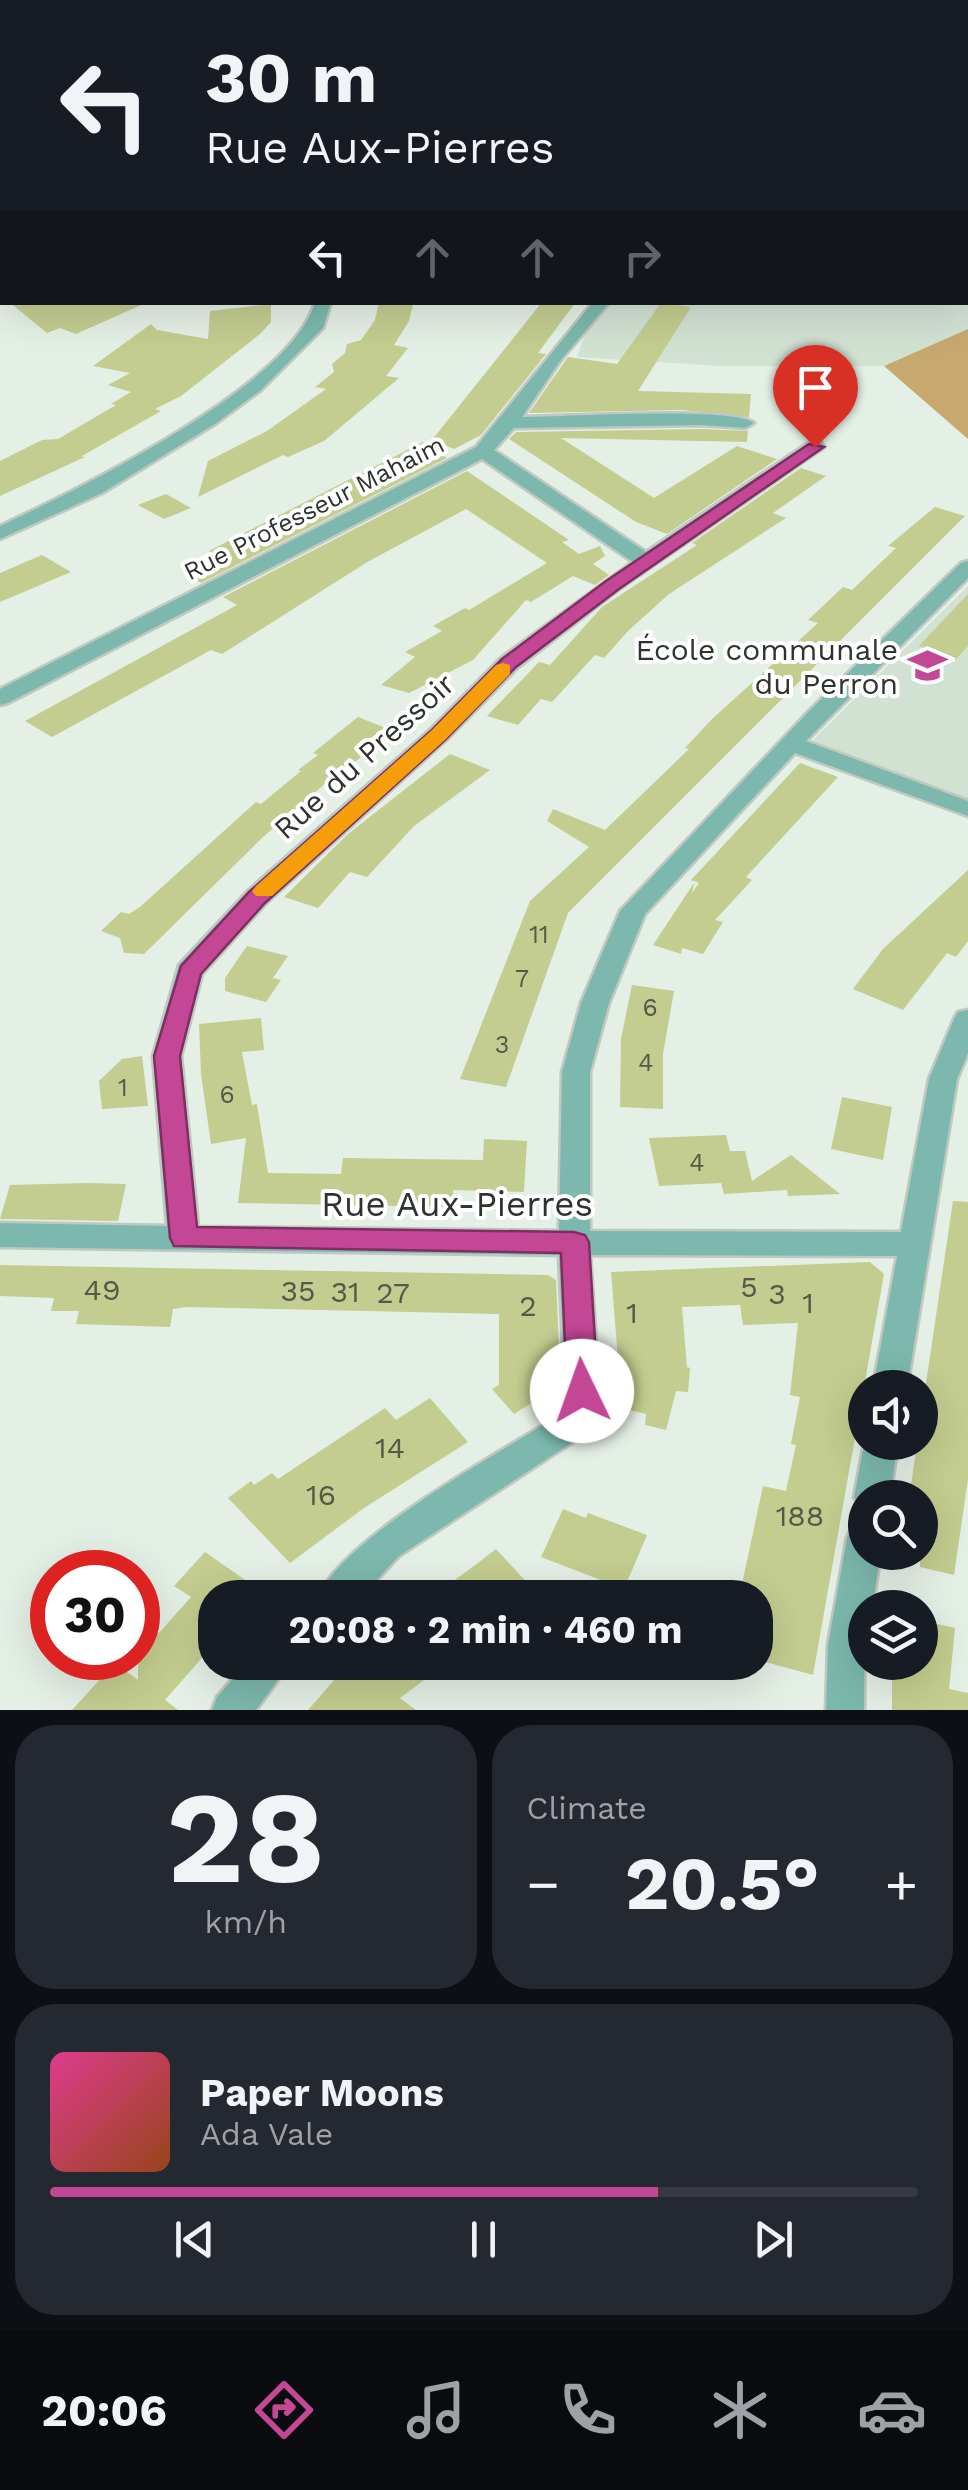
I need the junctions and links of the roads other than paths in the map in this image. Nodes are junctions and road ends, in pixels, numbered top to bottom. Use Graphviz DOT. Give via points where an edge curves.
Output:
graph roads {
  1 [pos="322,305"];
  2 [pos="599,305"];
  3 [pos="509,423"];
  4 [pos="744,423"];
  5 [pos="815,447"];
  6 [pos="483,451"];
  7 [pos="0,533"];
  8 [pos="646,562"];
  9 [pos="968,567"];
  10 [pos="0,698"];
  11 [pos="791,744"];
  12 [pos="968,809"];
  13 [pos="968,1019"];
  14 [pos="958,1068"];
  15 [pos="0,1235"];
  16 [pos="184,1238"];
  17 [pos="574,1242"];
  18 [pos="914,1244"];
  19 [pos="893,1370"];
  20 [pos="860,1570"];
  21 [pos="352,1580"];
  22 [pos="257,1680"];
  23 [pos="231,1710"];
  24 [pos="845,1710"];
  1 -- 7 [label="street" via="317,325 210,420 110,481"];
  2 -- 3 [label="street, Rue Professeur Mahaim"];
  3 -- 4 [label="street"];
  3 -- 6 [label="street, Rue Professeur Mahaim"];
  5 -- 8 [label="street, Rue du Pressoir"];
  6 -- 8 [label="street"];
  6 -- 10 [label="street, Rue Professeur Mahaim"];
  8 -- 16 [label="street, Rue du Pressoir" via="509,663 257,898 190,971 167,1056"];
  9 -- 11 [label="street"];
  11 -- 12 [label="street"];
  11 -- 17 [label="street" via="633,911 595,1002 576,1072"];
  13 -- 14 [label="street"];
  14 -- 18 [label="street"];
  15 -- 16 [label="street, Rue Aux-Pierres"];
  16 -- 17 [label="street, Rue Aux-Pierres"];
  17 -- 18 [label="street, Rue Aux-Pierres"];
  17 -- 21 [label="street" via="582,1391 570,1426 386,1545"];
  18 -- 19 [label="street"];
  20 -- 24 [label="street"];
  22 -- 23 [label="street"];
}
